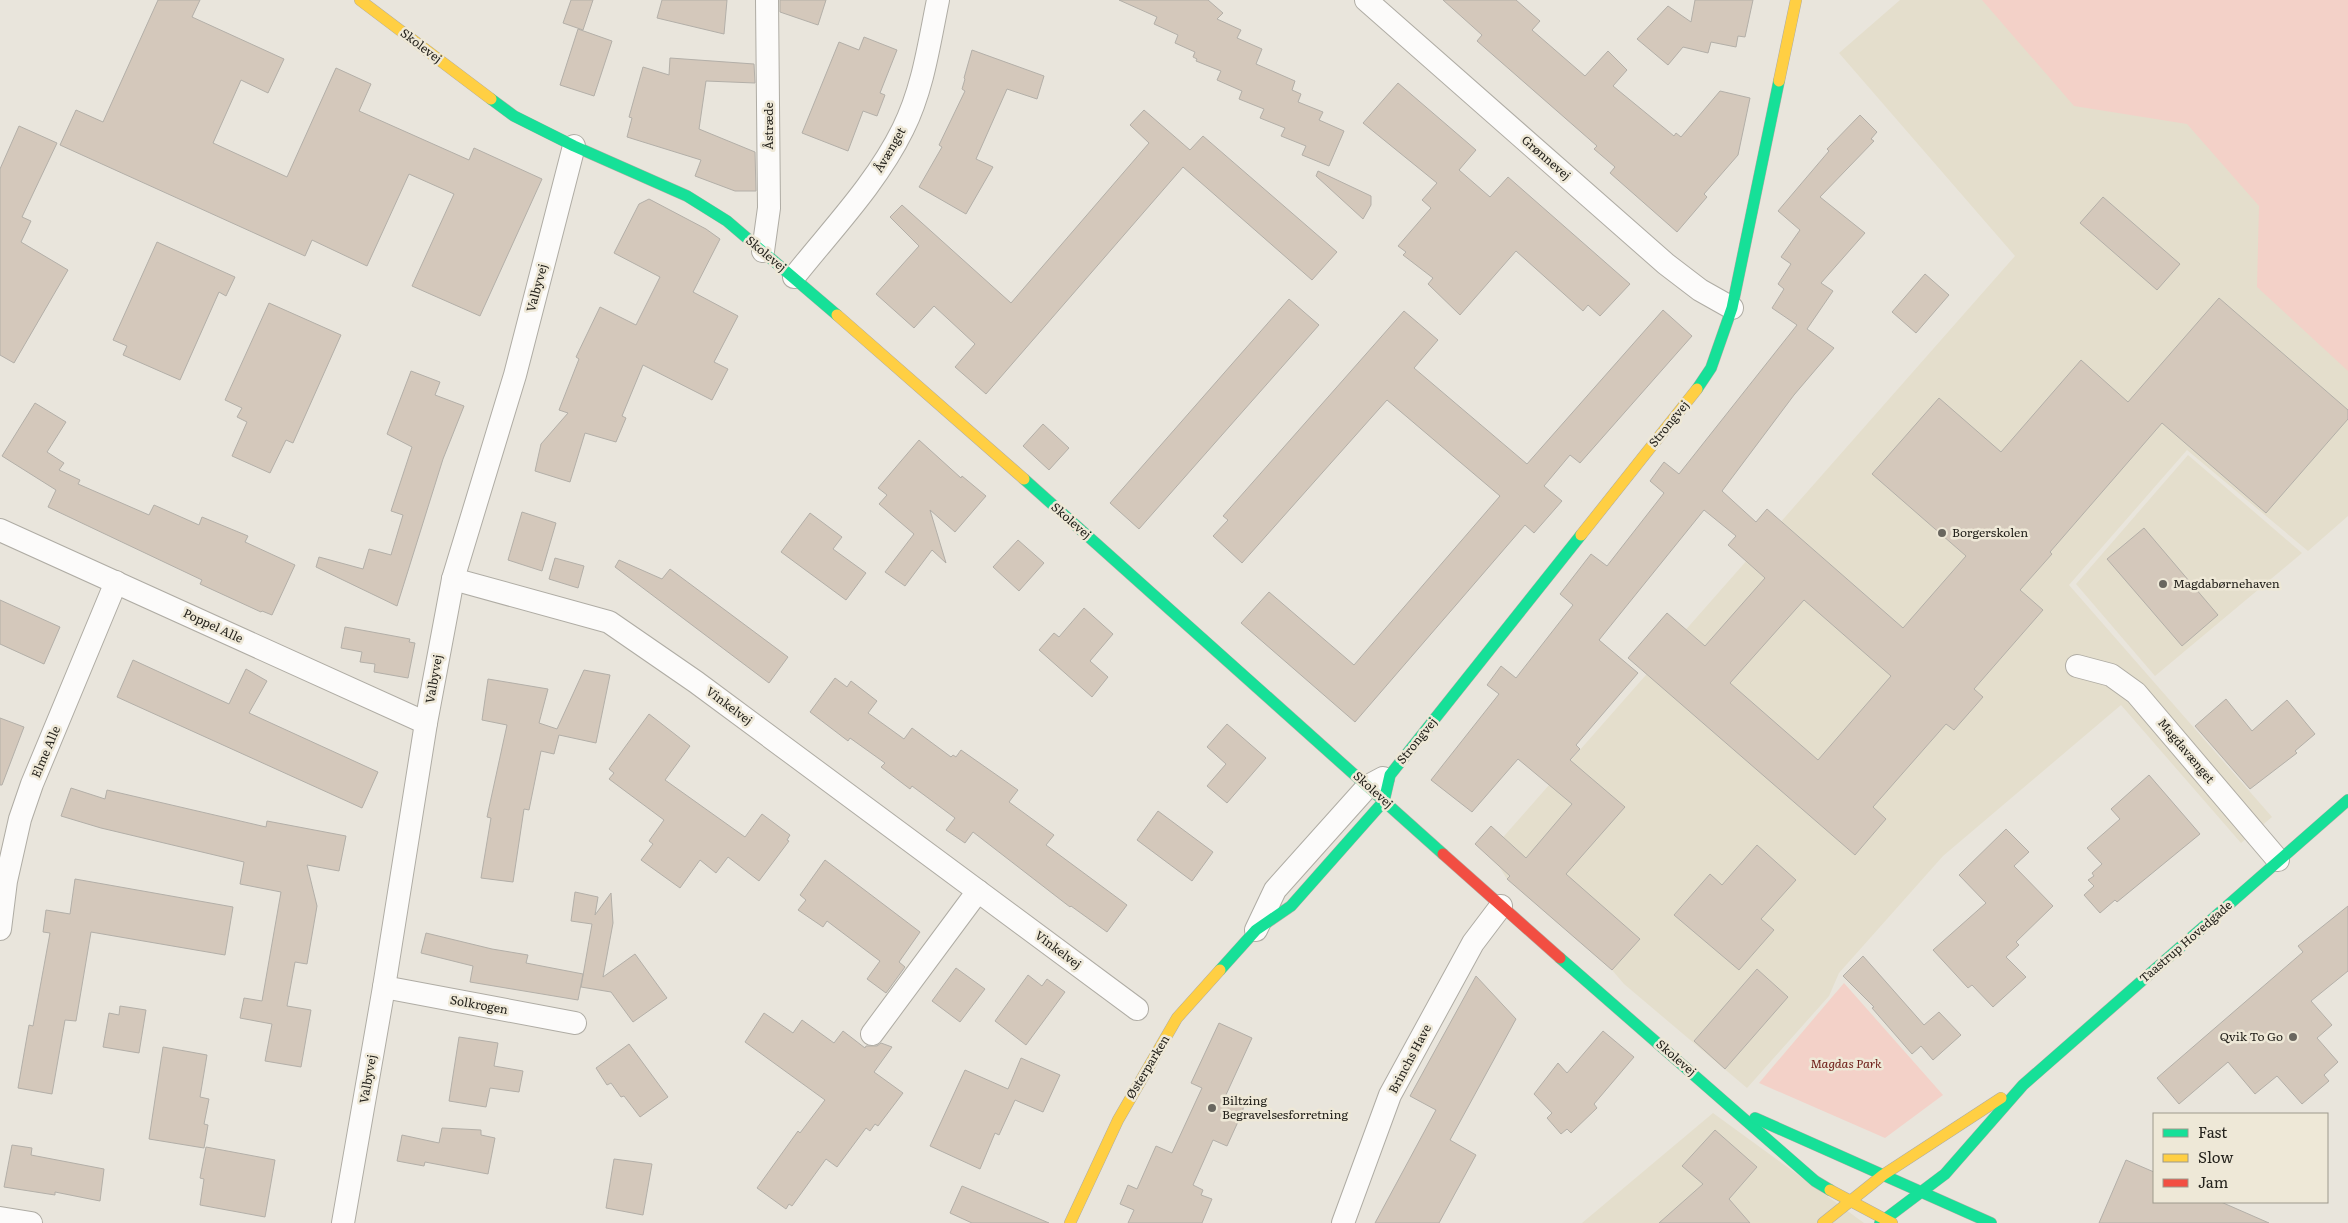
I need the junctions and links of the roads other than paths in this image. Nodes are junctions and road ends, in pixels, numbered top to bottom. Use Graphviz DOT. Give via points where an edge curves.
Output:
graph roads {
  1 [pos="360,0"];
  2 [pos="768,0"];
  3 [pos="938,0"];
  4 [pos="1366,0"];
  5 [pos="1796,0"];
  6 [pos="574,146"];
  7 [pos="763,251"];
  8 [pos="794,277"];
  9 [pos="1732,308"];
  10 [pos="0,530"];
  11 [pos="453,579"];
  12 [pos="116,582"];
  13 [pos="2077,666"];
  14 [pos="426,723"];
  15 [pos="1390,775"];
  16 [pos="1368,786"];
  17 [pos="2348,800"];
  18 [pos="1384,801"];
  19 [pos="2278,860"];
  20 [pos="978,891"];
  21 [pos="1501,906"];
  22 [pos="0,929"];
  23 [pos="1256,930"];
  24 [pos="384,987"];
  25 [pos="1138,1009"];
  26 [pos="575,1023"];
  27 [pos="872,1034"];
  28 [pos="2023,1085"];
  29 [pos="1734,1108"];
  30 [pos="1883,1175"];
  31 [pos="1920,1191"];
  32 [pos="1848,1202"];
  33 [pos="0,1218"];
  34 [pos="1886,1222"];
  35 [pos="31,1223"];
  36 [pos="343,1223"];
  37 [pos="1070,1223"];
  38 [pos="1342,1223"];
  39 [pos="1823,1223"];
  40 [pos="1992,1223"];
  1 -- 6 [label="street, Skolevej" via="514,116"];
  2 -- 7 [label="street, Åstræde" via="769,208"];
  3 -- 8 [label="street, Åvænget" via="921,81 903,129 878,172"];
  4 -- 9 [label="street, Grønnevej" via="1666,264 1700,290"];
  5 -- 9 [label="street, Strongvej"];
  6 -- 7 [label="street, Skolevej" via="687,196 727,221"];
  6 -- 11 [label="street, Valbyvej" via="515,375"];
  7 -- 8 [label="street, Skolevej"];
  8 -- 16 [label="street, Skolevej"];
  9 -- 15 [label="street, Strongvej" via="1714,361 1698,388"];
  10 -- 12 [label="street, Poppel Alle"];
  11 -- 14 [label="street, Valbyvej"];
  11 -- 20 [label="street, Vinkelvej" via="609,622 696,682"];
  12 -- 14 [label="street, Poppel Alle"];
  12 -- 22 [label="street, Elme Alle" via="20,819 6,881"];
  13 -- 19 [label="street, Magdavænget" via="2111,675 2136,693"];
  14 -- 24 [label="street, Valbyvej"];
  15 -- 16 [label="street, Strongvej"];
  15 -- 18 [label="street, Strongvej"];
  16 -- 18 [label="street, Skolevej"];
  16 -- 23 [label="street, Østerparken" via="1275,890"];
  17 -- 19 [label="street, Taastrup Hovedgade"];
  18 -- 21 [label="street, Skolevej"];
  18 -- 23 [label="street, Østerparken" via="1291,906"];
  19 -- 28 [label="street, Taastrup Hovedgade"];
  20 -- 25 [label="street, Vinkelvej"];
  20 -- 27 [label="street"];
  21 -- 29 [label="street, Skolevej"];
  21 -- 38 [label="street, Brinchs Have" via="1473,943 1390,1095"];
  23 -- 37 [label="street, Østerparken" via="1177,1018 1127,1103"];
  24 -- 26 [label="street, Solkrogen"];
  24 -- 36 [label="street, Valbyvej"];
  28 -- 30 [label="street, Taastrup Hovedgade"];
  28 -- 31 [label="street, Taastrup Hovedgade" via="1945,1174"];
  29 -- 30 [label="street, Skolevej"];
  29 -- 32 [label="street, Skolevej" via="1815,1181"];
  30 -- 31 [label="street, Skolevej"];
  30 -- 32 [label="street, Taastrup Hovedgade"];
  31 -- 34 [label="street, Taastrup Hovedgade"];
  31 -- 40 [label="street, Skolevej"];
  32 -- 34 [label="street, Skolevej"];
  32 -- 39 [label="street, Taastrup Hovedgade"];
  33 -- 35 [label="street"];
}
